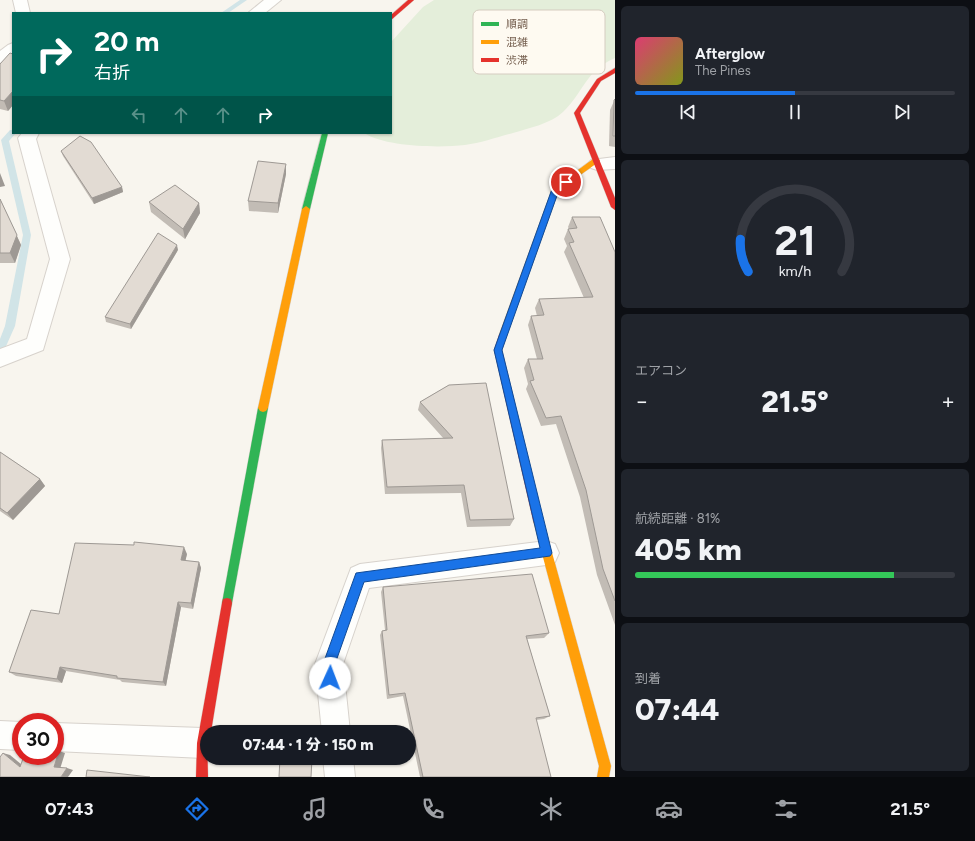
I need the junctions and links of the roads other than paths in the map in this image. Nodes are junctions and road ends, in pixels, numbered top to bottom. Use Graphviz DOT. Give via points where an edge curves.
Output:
graph roads {
  1 [pos="20,0"];
  2 [pos="274,0"];
  3 [pos="411,0"];
  4 [pos="23,12"];
  5 [pos="257,12"];
  6 [pos="392,17"];
  7 [pos="12,49"];
  8 [pos="0,58"];
  9 [pos="615,70"];
  10 [pos="30,134"];
  11 [pos="326,134"];
  12 [pos="596,163"];
  13 [pos="615,163"];
  14 [pos="615,207"];
  15 [pos="9,354"];
  16 [pos="546,553"];
  17 [pos="206,725"];
  18 [pos="335,725"];
  19 [pos="0,735"];
  20 [pos="12,736"];
  21 [pos="64,737"];
  22 [pos="200,743"];
  23 [pos="202,765"];
  24 [pos="339,765"];
  25 [pos="202,777"];
  26 [pos="340,777"];
  27 [pos="603,777"];
  1 -- 4 [label="street"];
  2 -- 5 [label="street"];
  3 -- 6 [label="street"];
  7 -- 8 [label="street"];
  9 -- 12 [label="street" via="600,80 577,113"];
  10 -- 15 [label="street" via="27,138 60,259 36,344"];
  11 -- 17 [label="street" via="301,224 241,519"];
  12 -- 13 [label="street"];
  12 -- 14 [label="street"];
  12 -- 16 [label="street" via="556,189 498,350"];
  16 -- 18 [label="street" via="360,577 329,664"];
  16 -- 27 [label="street" via="605,766"];
  19 -- 20 [label="street"];
  21 -- 22 [label="street"];
  23 -- 25 [label="street"];
  24 -- 26 [label="street"];
}
